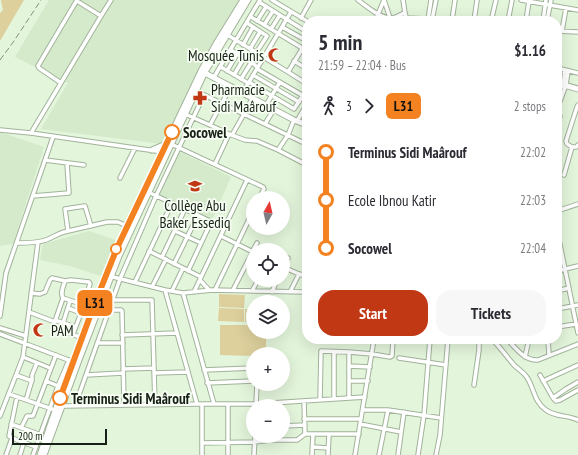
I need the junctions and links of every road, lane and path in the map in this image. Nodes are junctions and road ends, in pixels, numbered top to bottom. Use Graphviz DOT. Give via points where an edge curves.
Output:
graph roads {
  1 [pos="77,0"];
  2 [pos="111,0"];
  3 [pos="243,0"];
  4 [pos="248,0"];
  5 [pos="272,0"];
  6 [pos="311,0"];
  7 [pos="358,0"];
  8 [pos="384,0"];
  9 [pos="403,0"];
  10 [pos="431,0"];
  11 [pos="436,0"];
  12 [pos="455,0"];
  13 [pos="478,0"];
  14 [pos="496,0"];
  15 [pos="512,0"];
  16 [pos="521,0"];
  17 [pos="551,0"];
  18 [pos="260,1"];
  19 [pos="529,1"];
  20 [pos="546,2"];
  21 [pos="550,5"];
  22 [pos="266,7"];
  23 [pos="566,8"];
  24 [pos="578,10"];
  25 [pos="273,11"];
  26 [pos="291,12"];
  27 [pos="405,13"];
  28 [pos="378,14"];
  29 [pos="280,15"];
  30 [pos="101,16"];
  31 [pos="302,16"];
  32 [pos="382,16"];
  33 [pos="390,16"];
  34 [pos="399,16"];
  35 [pos="406,16"];
  36 [pos="430,16"];
  37 [pos="431,16"];
  38 [pos="453,16"];
  39 [pos="475,16"];
  40 [pos="493,16"];
  41 [pos="509,16"];
  42 [pos="527,16"];
  43 [pos="544,16"];
  44 [pos="549,16"];
  45 [pos="251,17"];
  46 [pos="301,18"];
  47 [pos="287,19"];
  48 [pos="257,21"];
  49 [pos="247,23"];
  50 [pos="264,25"];
  51 [pos="253,27"];
  52 [pos="282,27"];
  53 [pos="271,29"];
  54 [pos="302,29"];
  55 [pos="562,31"];
  56 [pos="260,32"];
  57 [pos="578,32"];
  58 [pos="278,33"];
  59 [pos="225,34"];
  60 [pos="302,38"];
  61 [pos="236,41"];
  62 [pos="243,45"];
  63 [pos="302,47"];
  64 [pos="250,49"];
  65 [pos="302,49"];
  66 [pos="231,50"];
  67 [pos="256,53"];
  68 [pos="237,54"];
  69 [pos="264,57"];
  70 [pos="244,58"];
  71 [pos="294,61"];
  72 [pos="251,63"];
  73 [pos="302,66"];
  74 [pos="221,67"];
  75 [pos="258,67"];
  76 [pos="562,69"];
  77 [pos="227,70"];
  78 [pos="567,70"];
  79 [pos="203,72"];
  80 [pos="288,72"];
  81 [pos="578,73"];
  82 [pos="234,75"];
  83 [pos="253,75"];
  84 [pos="214,77"];
  85 [pos="241,79"];
  86 [pos="302,81"];
  87 [pos="280,82"];
  88 [pos="61,83"];
  89 [pos="249,83"];
  90 [pos="562,85"];
  91 [pos="231,86"];
  92 [pos="276,88"];
  93 [pos="578,89"];
  94 [pos="196,91"];
  95 [pos="243,92"];
  96 [pos="302,94"];
  97 [pos="204,95"];
  98 [pos="272,95"];
  99 [pos="302,97"];
  100 [pos="253,98"];
  101 [pos="299,102"];
  102 [pos="222,104"];
  103 [pos="266,105"];
  104 [pos="578,105"];
  105 [pos="274,109"];
  106 [pos="294,109"];
  107 [pos="302,110"];
  108 [pos="185,114"];
  109 [pos="244,114"];
  110 [pos="193,118"];
  111 [pos="294,119"];
  112 [pos="302,123"];
  113 [pos="265,124"];
  114 [pos="210,125"];
  115 [pos="0,130"];
  116 [pos="31,133"];
  117 [pos="230,135"];
  118 [pos="288,135"];
  119 [pos="53,137"];
  120 [pos="302,142"];
  121 [pos="169,144"];
  122 [pos="578,145"];
  123 [pos="572,147"];
  124 [pos="135,148"];
  125 [pos="180,148"];
  126 [pos="152,150"];
  127 [pos="278,150"];
  128 [pos="165,152"];
  129 [pos="45,160"];
  130 [pos="302,162"];
  131 [pos="67,163"];
  132 [pos="215,164"];
  133 [pos="84,165"];
  134 [pos="564,176"];
  135 [pos="120,178"];
  136 [pos="248,180"];
  137 [pos="262,191"];
  138 [pos="148,192"];
  139 [pos="33,196"];
  140 [pos="156,196"];
  141 [pos="172,203"];
  142 [pos="578,204"];
  143 [pos="185,209"];
  144 [pos="562,209"];
  145 [pos="198,215"];
  146 [pos="211,222"];
  147 [pos="246,225"];
  148 [pos="91,226"];
  149 [pos="127,226"];
  150 [pos="225,228"];
  151 [pos="68,231"];
  152 [pos="175,231"];
  153 [pos="221,236"];
  154 [pos="187,237"];
  155 [pos="38,242"];
  156 [pos="16,243"];
  157 [pos="200,243"];
  158 [pos="237,244"];
  159 [pos="246,248"];
  160 [pos="149,251"];
  161 [pos="164,258"];
  162 [pos="562,260"];
  163 [pos="174,264"];
  164 [pos="246,265"];
  165 [pos="578,266"];
  166 [pos="183,268"];
  167 [pos="565,269"];
  168 [pos="188,270"];
  169 [pos="290,270"];
  170 [pos="562,270"];
  171 [pos="298,274"];
  172 [pos="302,275"];
  173 [pos="108,276"];
  174 [pos="120,279"];
  175 [pos="201,279"];
  176 [pos="65,281"];
  177 [pos="135,282"];
  178 [pos="152,287"];
  179 [pos="254,287"];
  180 [pos="274,287"];
  181 [pos="568,288"];
  182 [pos="165,290"];
  183 [pos="209,290"];
  184 [pos="215,290"];
  185 [pos="233,290"];
  186 [pos="562,290"];
  187 [pos="172,291"];
  188 [pos="252,291"];
  189 [pos="194,292"];
  190 [pos="272,292"];
  191 [pos="290,292"];
  192 [pos="302,292"];
  193 [pos="31,293"];
  194 [pos="183,293"];
  195 [pos="63,298"];
  196 [pos="113,300"];
  197 [pos="70,301"];
  198 [pos="83,305"];
  199 [pos="578,305"];
  200 [pos="572,306"];
  201 [pos="68,308"];
  202 [pos="93,308"];
  203 [pos="562,308"];
  204 [pos="109,310"];
  205 [pos="29,312"];
  206 [pos="0,316"];
  207 [pos="55,321"];
  208 [pos="63,323"];
  209 [pos="576,324"];
  210 [pos="562,326"];
  211 [pos="75,327"];
  212 [pos="0,328"];
  213 [pos="177,333"];
  214 [pos="578,333"];
  215 [pos="0,334"];
  216 [pos="73,334"];
  217 [pos="153,334"];
  218 [pos="122,335"];
  219 [pos="26,336"];
  220 [pos="82,338"];
  221 [pos="26,343"];
  222 [pos="97,343"];
  223 [pos="122,343"];
  224 [pos="373,344"];
  225 [pos="393,344"];
  226 [pos="430,344"];
  227 [pos="448,344"];
  228 [pos="479,344"];
  229 [pos="496,344"];
  230 [pos="512,344"];
  231 [pos="528,344"];
  232 [pos="549,344"];
  233 [pos="578,344"];
  234 [pos="334,352"];
  235 [pos="349,352"];
  236 [pos="372,354"];
  237 [pos="56,355"];
  238 [pos="550,355"];
  239 [pos="23,357"];
  240 [pos="525,357"];
  241 [pos="399,358"];
  242 [pos="74,360"];
  243 [pos="429,362"];
  244 [pos="37,363"];
  245 [pos="446,365"];
  246 [pos="349,366"];
  247 [pos="578,366"];
  248 [pos="370,367"];
  249 [pos="50,368"];
  250 [pos="246,368"];
  251 [pos="204,370"];
  252 [pos="123,371"];
  253 [pos="154,371"];
  254 [pos="188,372"];
  255 [pos="540,374"];
  256 [pos="16,375"];
  257 [pos="86,375"];
  258 [pos="32,381"];
  259 [pos="246,381"];
  260 [pos="349,381"];
  261 [pos="368,381"];
  262 [pos="543,381"];
  263 [pos="46,382"];
  264 [pos="578,382"];
  265 [pos="207,383"];
  266 [pos="474,385"];
  267 [pos="58,386"];
  268 [pos="578,390"];
  269 [pos="9,394"];
  270 [pos="18,397"];
  271 [pos="365,397"];
  272 [pos="349,398"];
  273 [pos="553,398"];
  274 [pos="334,399"];
  275 [pos="26,400"];
  276 [pos="320,400"];
  277 [pos="304,401"];
  278 [pos="290,403"];
  279 [pos="0,404"];
  280 [pos="38,404"];
  281 [pos="197,404"];
  282 [pos="202,404"];
  283 [pos="214,404"];
  284 [pos="228,404"];
  285 [pos="4,405"];
  286 [pos="124,405"];
  287 [pos="155,405"];
  288 [pos="246,405"];
  289 [pos="74,406"];
  290 [pos="57,408"];
  291 [pos="363,410"];
  292 [pos="388,410"];
  293 [pos="404,412"];
  294 [pos="424,415"];
  295 [pos="0,416"];
  296 [pos="441,418"];
  297 [pos="304,419"];
  298 [pos="361,419"];
  299 [pos="578,420"];
  300 [pos="11,424"];
  301 [pos="360,424"];
  302 [pos="304,425"];
  303 [pos="290,426"];
  304 [pos="21,428"];
  305 [pos="384,428"];
  306 [pos="401,432"];
  307 [pos="50,433"];
  308 [pos="304,434"];
  309 [pos="313,434"];
  310 [pos="329,434"];
  311 [pos="359,434"];
  312 [pos="41,435"];
  313 [pos="12,438"];
  314 [pos="290,439"];
  315 [pos="24,442"];
  316 [pos="246,442"];
  317 [pos="202,443"];
  318 [pos="228,443"];
  319 [pos="254,443"];
  320 [pos="36,447"];
  321 [pos="312,447"];
  322 [pos="328,448"];
  323 [pos="6,455"];
  324 [pos="20,455"];
  325 [pos="33,455"];
  326 [pos="40,455"];
  327 [pos="44,455"];
  328 [pos="202,455"];
  329 [pos="228,455"];
  330 [pos="254,455"];
  331 [pos="312,455"];
  332 [pos="328,455"];
  333 [pos="355,455"];
  334 [pos="379,455"];
  335 [pos="398,455"];
  336 [pos="418,455"];
  337 [pos="436,455"];
  1 -- 30 [label="street"];
  1 -- 88 [label="street" via="38,66"];
  2 -- 30 [label="street"];
  3 -- 59 [label="street"];
  4 -- 59 [label="street"];
  5 -- 26 [label="street"];
  6 -- 31 [label="street"];
  7 -- 28 [label="street"];
  8 -- 28 [label="street"];
  8 -- 33 [label="street"];
  9 -- 27 [label="street"];
  10 -- 36 [label="street"];
  11 -- 37 [label="street"];
  12 -- 38 [label="street"];
  13 -- 39 [label="street"];
  14 -- 40 [label="street"];
  15 -- 41 [label="street"];
  16 -- 19 [label="street"];
  17 -- 21 [label="street"];
  18 -- 22 [label="street"];
  18 -- 45 [label="street"];
  19 -- 20 [label="street"];
  19 -- 42 [label="street"];
  20 -- 21 [label="street"];
  20 -- 43 [label="street"];
  21 -- 23 [label="street"];
  21 -- 44 [label="street"];
  22 -- 25 [label="street"];
  22 -- 48 [label="street"];
  23 -- 24 [label="street"];
  23 -- 55 [label="street"];
  25 -- 29 [label="street"];
  25 -- 50 [label="street"];
  26 -- 46 [label="street"];
  26 -- 47 [label="street"];
  27 -- 34 [label="street"];
  27 -- 35 [label="street"];
  28 -- 32 [label="street"];
  29 -- 47 [label="street"];
  29 -- 53 [label="street"];
  30 -- 88 [label="street"];
  45 -- 48 [label="street"];
  45 -- 49 [label="street"];
  47 -- 52 [label="street"];
  47 -- 54 [label="street"];
  48 -- 50 [label="street"];
  49 -- 51 [label="street"];
  49 -- 61 [label="street"];
  50 -- 53 [label="street"];
  51 -- 56 [label="street"];
  51 -- 62 [label="street"];
  52 -- 58 [label="street"];
  52 -- 60 [label="street"];
  53 -- 58 [label="street"];
  55 -- 57 [label="street"];
  56 -- 64 [label="street"];
  56 -- 67 [label="street" via="267,36"];
  58 -- 63 [label="street"];
  58 -- 69 [label="street"];
  59 -- 61 [label="street"];
  59 -- 79 [label="street"];
  61 -- 62 [label="street"];
  61 -- 66 [label="street"];
  62 -- 64 [label="street"];
  64 -- 67 [label="street"];
  65 -- 71 [label="street"];
  66 -- 68 [label="street"];
  66 -- 74 [label="street"];
  67 -- 69 [label="street"];
  68 -- 70 [label="street"];
  68 -- 77 [label="street"];
  69 -- 75 [label="street"];
  69 -- 80 [label="street"];
  70 -- 72 [label="street"];
  70 -- 82 [label="street"];
  71 -- 73 [label="street"];
  71 -- 80 [label="street"];
  72 -- 75 [label="street"];
  72 -- 85 [label="street"];
  74 -- 77 [label="street"];
  74 -- 84 [label="street"];
  75 -- 83 [label="street"];
  75 -- 87 [label="street"];
  76 -- 78 [label="street"];
  77 -- 82 [label="street"];
  78 -- 81 [label="street"];
  78 -- 90 [label="street"];
  79 -- 84 [label="street"];
  79 -- 94 [label="street"];
  79 -- 121 [label="street"];
  80 -- 86 [label="street"];
  82 -- 85 [label="street"];
  83 -- 89 [label="street"];
  83 -- 92 [label="street"];
  84 -- 91 [label="street"];
  85 -- 89 [label="street"];
  87 -- 92 [label="street"];
  87 -- 96 [label="street"];
  88 -- 116 [label="street"];
  89 -- 95 [label="street"];
  89 -- 98 [label="street"];
  90 -- 93 [label="street"];
  91 -- 95 [label="street"];
  91 -- 102 [label="street"];
  92 -- 98 [label="street"];
  92 -- 101 [label="street"];
  94 -- 97 [label="street"];
  94 -- 108 [label="street"];
  95 -- 100 [label="street"];
  97 -- 102 [label="street"];
  97 -- 110 [label="street"];
  98 -- 103 [label="street"];
  98 -- 106 [label="street"];
  99 -- 101 [label="street"];
  100 -- 103 [label="street"];
  100 -- 109 [label="street"];
  101 -- 106 [label="street"];
  102 -- 109 [label="street"];
  102 -- 114 [label="street"];
  103 -- 105 [label="street"];
  104 -- 123 [label="street" via="566,141"];
  105 -- 111 [label="street"];
  105 -- 113 [label="street"];
  106 -- 111 [label="street"];
  107 -- 111 [label="street"];
  108 -- 110 [label="street"];
  108 -- 121 [label="street"];
  109 -- 113 [label="street"];
  109 -- 117 [label="street"];
  110 -- 114 [label="street"];
  110 -- 125 [label="street"];
  111 -- 112 [label="street"];
  111 -- 118 [label="street"];
  113 -- 118 [label="street"];
  114 -- 117 [label="street"];
  115 -- 116 [label="street"];
  116 -- 119 [label="street"];
  117 -- 127 [label="street"];
  117 -- 132 [label="street"];
  118 -- 120 [label="street"];
  118 -- 127 [label="street"];
  119 -- 124 [label="street"];
  119 -- 129 [label="street"];
  121 -- 125 [label="street"];
  121 -- 126 [label="street"];
  121 -- 128 [label="street"];
  122 -- 123 [label="street"];
  123 -- 134 [label="street"];
  124 -- 126 [label="street"];
  124 -- 135 [label="street"];
  125 -- 132 [label="street"];
  125 -- 140 [label="street"];
  126 -- 128 [label="street"];
  127 -- 130 [label="street"];
  128 -- 138 [label="street"];
  128 -- 149 [label="street"];
  129 -- 131 [label="street"];
  129 -- 139 [label="street"];
  131 -- 133 [label="street"];
  131 -- 139 [label="street" via="69,193"];
  132 -- 136 [label="street"];
  136 -- 137 [label="street" via="264,188"];
  136 -- 150 [label="street"];
  138 -- 140 [label="street"];
  138 -- 173 [label="street"];
  139 -- 156 [label="street"];
  140 -- 141 [label="street"];
  140 -- 174 [label="street"];
  141 -- 143 [label="street"];
  141 -- 160 [label="street"];
  142 -- 144 [label="street"];
  143 -- 145 [label="street"];
  143 -- 152 [label="street"];
  145 -- 146 [label="street"];
  145 -- 154 [label="street"];
  146 -- 150 [label="street"];
  146 -- 157 [label="street"];
  147 -- 158 [label="street"];
  148 -- 149 [label="street" via="118,222"];
  148 -- 151 [label="street"];
  148 -- 151 [label="street" via="85,206 65,210"];
  149 -- 173 [label="street"];
  150 -- 153 [label="street"];
  151 -- 155 [label="street"];
  152 -- 154 [label="street"];
  152 -- 161 [label="street"];
  153 -- 158 [label="street"];
  153 -- 175 [label="street"];
  154 -- 157 [label="street"];
  154 -- 163 [label="street"];
  155 -- 156 [label="street"];
  155 -- 193 [label="street"];
  156 -- 206 [label="street" via="6,273"];
  157 -- 168 [label="street"];
  158 -- 159 [label="street"];
  158 -- 184 [label="street"];
  160 -- 161 [label="street"];
  160 -- 177 [label="street"];
  161 -- 163 [label="street"];
  161 -- 178 [label="street"];
  162 -- 167 [label="street"];
  163 -- 166 [label="street"];
  164 -- 185 [label="street"];
  165 -- 167 [label="street"];
  166 -- 168 [label="street"];
  166 -- 187 [label="street"];
  167 -- 170 [label="street"];
  167 -- 181 [label="street"];
  168 -- 175 [label="street"];
  169 -- 171 [label="street"];
  171 -- 172 [label="street"];
  171 -- 191 [label="street"];
  173 -- 174 [label="street"];
  173 -- 202 [label="street"];
  173 -- 242 [label="street"];
  174 -- 177 [label="street"];
  174 -- 196 [label="street"];
  175 -- 183 [label="street"];
  175 -- 189 [label="street"];
  176 -- 193 [label="street" via="52,278 45,292"];
  176 -- 195 [label="street"];
  176 -- 198 [label="street" via="90,282"];
  177 -- 178 [label="street"];
  178 -- 182 [label="street"];
  179 -- 188 [label="street"];
  180 -- 190 [label="street"];
  181 -- 186 [label="street"];
  181 -- 200 [label="street"];
  182 -- 187 [label="street"];
  182 -- 213 [label="street"];
  183 -- 184 [label="street"];
  183 -- 189 [label="street"];
  184 -- 185 [label="street"];
  185 -- 188 [label="street"];
  187 -- 194 [label="street"];
  188 -- 190 [label="street"];
  189 -- 194 [label="street"];
  190 -- 191 [label="street"];
  191 -- 192 [label="street"];
  193 -- 205 [label="street"];
  194 -- 251 [label="street"];
  195 -- 197 [label="street"];
  195 -- 207 [label="street"];
  196 -- 204 [label="street"];
  196 -- 217 [label="street" via="152,300"];
  197 -- 198 [label="street"];
  197 -- 201 [label="street"];
  198 -- 202 [label="street"];
  199 -- 200 [label="street"];
  200 -- 203 [label="street"];
  200 -- 209 [label="street"];
  201 -- 208 [label="street"];
  201 -- 211 [label="street" via="81,313"];
  202 -- 220 [label="street"];
  204 -- 218 [label="street" via="122,311"];
  204 -- 222 [label="street"];
  205 -- 207 [label="street"];
  205 -- 219 [label="street"];
  207 -- 208 [label="street"];
  207 -- 216 [label="street" via="54,328"];
  208 -- 211 [label="street"];
  209 -- 210 [label="street"];
  209 -- 214 [label="street"];
  211 -- 216 [label="street"];
  212 -- 219 [label="street"];
  213 -- 217 [label="street"];
  213 -- 254 [label="street"];
  215 -- 221 [label="street"];
  216 -- 220 [label="street"];
  217 -- 218 [label="street"];
  217 -- 253 [label="street"];
  218 -- 223 [label="street"];
  219 -- 221 [label="street"];
  220 -- 242 [label="street"];
  221 -- 237 [label="street"];
  221 -- 239 [label="street"];
  222 -- 223 [label="street"];
  222 -- 257 [label="street"];
  223 -- 252 [label="street"];
  224 -- 236 [label="street"];
  225 -- 236 [label="street" via="391,357"];
  226 -- 243 [label="street"];
  227 -- 245 [label="street"];
  228 -- 266 [label="street"];
  229 -- 299 [label="street" via="526,376 544,409"];
  230 -- 240 [label="street"];
  231 -- 240 [label="street"];
  232 -- 238 [label="street"];
  233 -- 238 [label="street"];
  234 -- 235 [label="street"];
  234 -- 274 [label="street"];
  234 -- 276 [label="street" via="320,352"];
  235 -- 236 [label="street"];
  235 -- 246 [label="street"];
  236 -- 248 [label="street"];
  237 -- 242 [label="street"];
  237 -- 249 [label="street"];
  238 -- 240 [label="street" via="536,360"];
  239 -- 244 [label="street"];
  239 -- 256 [label="street"];
  241 -- 243 [label="street"];
  242 -- 267 [label="street"];
  242 -- 290 [label="street"];
  243 -- 245 [label="street"];
  243 -- 294 [label="street"];
  244 -- 249 [label="street"];
  244 -- 258 [label="street"];
  245 -- 296 [label="street"];
  246 -- 248 [label="street"];
  246 -- 260 [label="street"];
  247 -- 262 [label="street"];
  248 -- 261 [label="street"];
  249 -- 263 [label="street"];
  250 -- 251 [label="street"];
  251 -- 265 [label="street"];
  252 -- 253 [label="street"];
  252 -- 257 [label="street"];
  252 -- 286 [label="street"];
  253 -- 254 [label="street"];
  253 -- 287 [label="street"];
  254 -- 281 [label="street"];
  255 -- 262 [label="street"];
  256 -- 258 [label="street"];
  256 -- 269 [label="street"];
  257 -- 289 [label="street"];
  258 -- 275 [label="street"];
  259 -- 265 [label="street"];
  260 -- 261 [label="street"];
  260 -- 272 [label="street"];
  261 -- 271 [label="street"];
  262 -- 273 [label="street"];
  263 -- 267 [label="street"];
  263 -- 280 [label="street"];
  264 -- 273 [label="street"];
  265 -- 283 [label="street"];
  267 -- 290 [label="street"];
  268 -- 273 [label="street" via="558,401"];
  269 -- 270 [label="street"];
  269 -- 285 [label="street"];
  270 -- 275 [label="street"];
  270 -- 300 [label="street"];
  271 -- 272 [label="street"];
  271 -- 291 [label="street"];
  272 -- 274 [label="street"];
  274 -- 276 [label="street"];
  275 -- 280 [label="street"];
  276 -- 277 [label="street"];
  277 -- 278 [label="street"];
  277 -- 297 [label="street"];
  279 -- 285 [label="street"];
  280 -- 290 [label="street"];
  280 -- 304 [label="street" via="33,416 27,416"];
  281 -- 282 [label="street"];
  281 -- 287 [label="street"];
  282 -- 283 [label="street"];
  282 -- 317 [label="street"];
  283 -- 284 [label="street"];
  284 -- 288 [label="street"];
  284 -- 318 [label="street"];
  285 -- 295 [label="street"];
  286 -- 287 [label="street"];
  286 -- 289 [label="street"];
  289 -- 290 [label="street"];
  290 -- 307 [label="street"];
  290 -- 312 [label="street"];
  291 -- 292 [label="street"];
  291 -- 298 [label="street"];
  292 -- 293 [label="street"];
  292 -- 305 [label="street"];
  293 -- 294 [label="street"];
  293 -- 306 [label="street"];
  294 -- 296 [label="street"];
  294 -- 336 [label="street"];
  296 -- 337 [label="street"];
  297 -- 298 [label="street"];
  297 -- 302 [label="street"];
  298 -- 301 [label="street"];
  300 -- 304 [label="street"];
  300 -- 313 [label="street" via="9,436"];
  301 -- 305 [label="street"];
  301 -- 311 [label="street"];
  302 -- 303 [label="street"];
  302 -- 308 [label="street"];
  304 -- 312 [label="street"];
  305 -- 306 [label="street"];
  305 -- 334 [label="street"];
  306 -- 335 [label="street"];
  307 -- 326 [label="street"];
  307 -- 327 [label="street"];
  308 -- 309 [label="street"];
  308 -- 314 [label="street" via="297,440"];
  309 -- 310 [label="street"];
  309 -- 321 [label="street"];
  310 -- 311 [label="street"];
  310 -- 322 [label="street"];
  311 -- 333 [label="street"];
  312 -- 320 [label="street"];
  313 -- 315 [label="street"];
  313 -- 323 [label="street"];
  315 -- 320 [label="street"];
  315 -- 324 [label="street"];
  316 -- 318 [label="street"];
  317 -- 318 [label="street"];
  317 -- 328 [label="street"];
  318 -- 329 [label="street"];
  319 -- 330 [label="street"];
  320 -- 325 [label="street"];
  321 -- 322 [label="street"];
  321 -- 331 [label="street"];
  322 -- 332 [label="street"];
}
